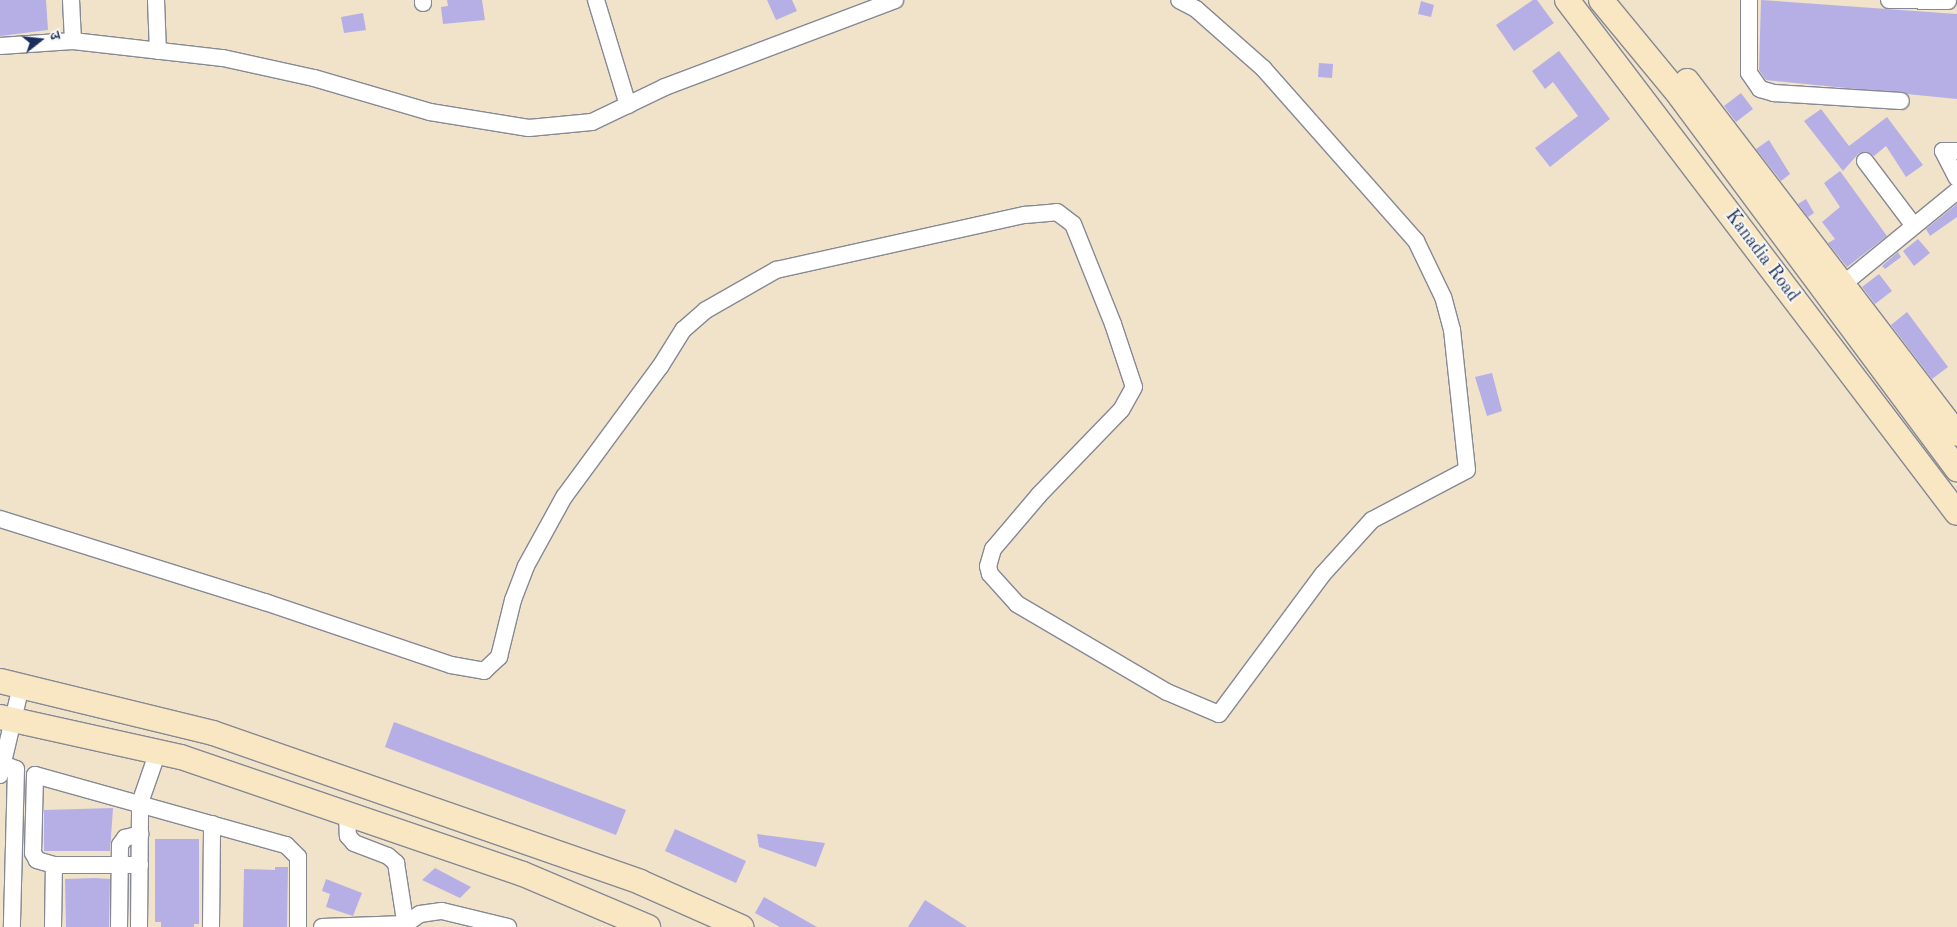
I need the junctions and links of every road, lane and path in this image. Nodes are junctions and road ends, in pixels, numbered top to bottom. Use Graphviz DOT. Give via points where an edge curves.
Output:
graph roads {
  1 [pos="71,0"];
  2 [pos="156,0"];
  3 [pos="596,0"];
  4 [pos="895,0"];
  5 [pos="1178,0"];
  6 [pos="1567,0"];
  7 [pos="1601,0"];
  8 [pos="1621,0"];
  9 [pos="1749,0"];
  10 [pos="1890,0"];
  11 [pos="1908,0"];
  12 [pos="1948,1"];
  13 [pos="73,41"];
  14 [pos="0,46"];
  15 [pos="158,51"];
  16 [pos="1901,101"];
  17 [pos="628,105"];
  18 [pos="1957,151"];
  19 [pos="1864,161"];
  20 [pos="1957,178"];
  21 [pos="1957,192"];
  22 [pos="1767,199"];
  23 [pos="1914,226"];
  24 [pos="1836,290"];
  25 [pos="1957,434"];
  26 [pos="1957,469"];
  27 [pos="1957,513"];
  28 [pos="0,519"];
  29 [pos="10,683"];
  30 [pos="7,718"];
  31 [pos="158,752"];
  32 [pos="1,767"];
  33 [pos="140,803"];
  34 [pos="347,813"];
  35 [pos="212,824"];
  36 [pos="140,834"];
  37 [pos="54,865"];
  38 [pos="119,865"];
  39 [pos="140,865"];
  40 [pos="633,924"];
  41 [pos="406,925"];
  42 [pos="12,927"];
  43 [pos="54,927"];
  44 [pos="119,927"];
  45 [pos="139,927"];
  46 [pos="211,927"];
  47 [pos="298,927"];
  48 [pos="322,927"];
  49 [pos="508,927"];
  50 [pos="742,927"];
  1 -- 13 [label="street"];
  2 -- 15 [label="street"];
  3 -- 17 [label="street"];
  4 -- 17 [label="street" via="747,55"];
  5 -- 28 [label="street" via="1196,9 1264,69 1416,241 1443,297 1452,330 1468,470 1372,520 1323,574 1219,714 1159,687 1017,604 990,574 988,566 993,549 1039,495 1121,410 1134,387 1073,224 1057,212 1025,215 776,270 706,310 683,330 660,367 564,496 526,566 499,657 484,671 451,665 265,602"];
  6 -- 27 [label="street, Kanadia Road"];
  7 -- 22 [label="street, Kanadia Road"];
  8 -- 22 [label="street"];
  9 -- 16 [label="street" via="1749,73 1760,89 1774,93"];
  10 -- 11 [label="street"];
  11 -- 12 [label="street"];
  13 -- 14 [label="street"];
  13 -- 15 [label="street"];
  15 -- 17 [label="street" via="256,64 430,112 529,128 592,122"];
  18 -- 20 [label="street" via="1943,151"];
  19 -- 23 [label="street"];
  21 -- 23 [label="street"];
  22 -- 24 [label="street"];
  23 -- 24 [label="street"];
  24 -- 25 [label="street"];
  24 -- 26 [label="street, Kanadia Road"];
  29 -- 30 [label="street"];
  29 -- 50 [label="street" via="213,733 640,882"];
  30 -- 31 [label="street"];
  30 -- 32 [label="street"];
  31 -- 33 [label="street"];
  31 -- 34 [label="street"];
  32 -- 42 [label="street" via="16,769"];
  33 -- 35 [label="street"];
  33 -- 36 [label="street"];
  33 -- 37 [label="street" via="35,775 33,853 43,864"];
  34 -- 40 [label="street" via="523,874"];
  34 -- 41 [label="street" via="348,836 354,843 396,862"];
  35 -- 46 [label="street"];
  35 -- 47 [label="street" via="293,849 298,857"];
  36 -- 38 [label="street" via="125,838 120,845"];
  36 -- 39 [label="street"];
  37 -- 38 [label="street"];
  37 -- 43 [label="street"];
  38 -- 39 [label="street"];
  38 -- 44 [label="street"];
  39 -- 45 [label="street"];
  41 -- 48 [label="street"];
  41 -- 49 [label="street" via="420,914 442,911"];
}
